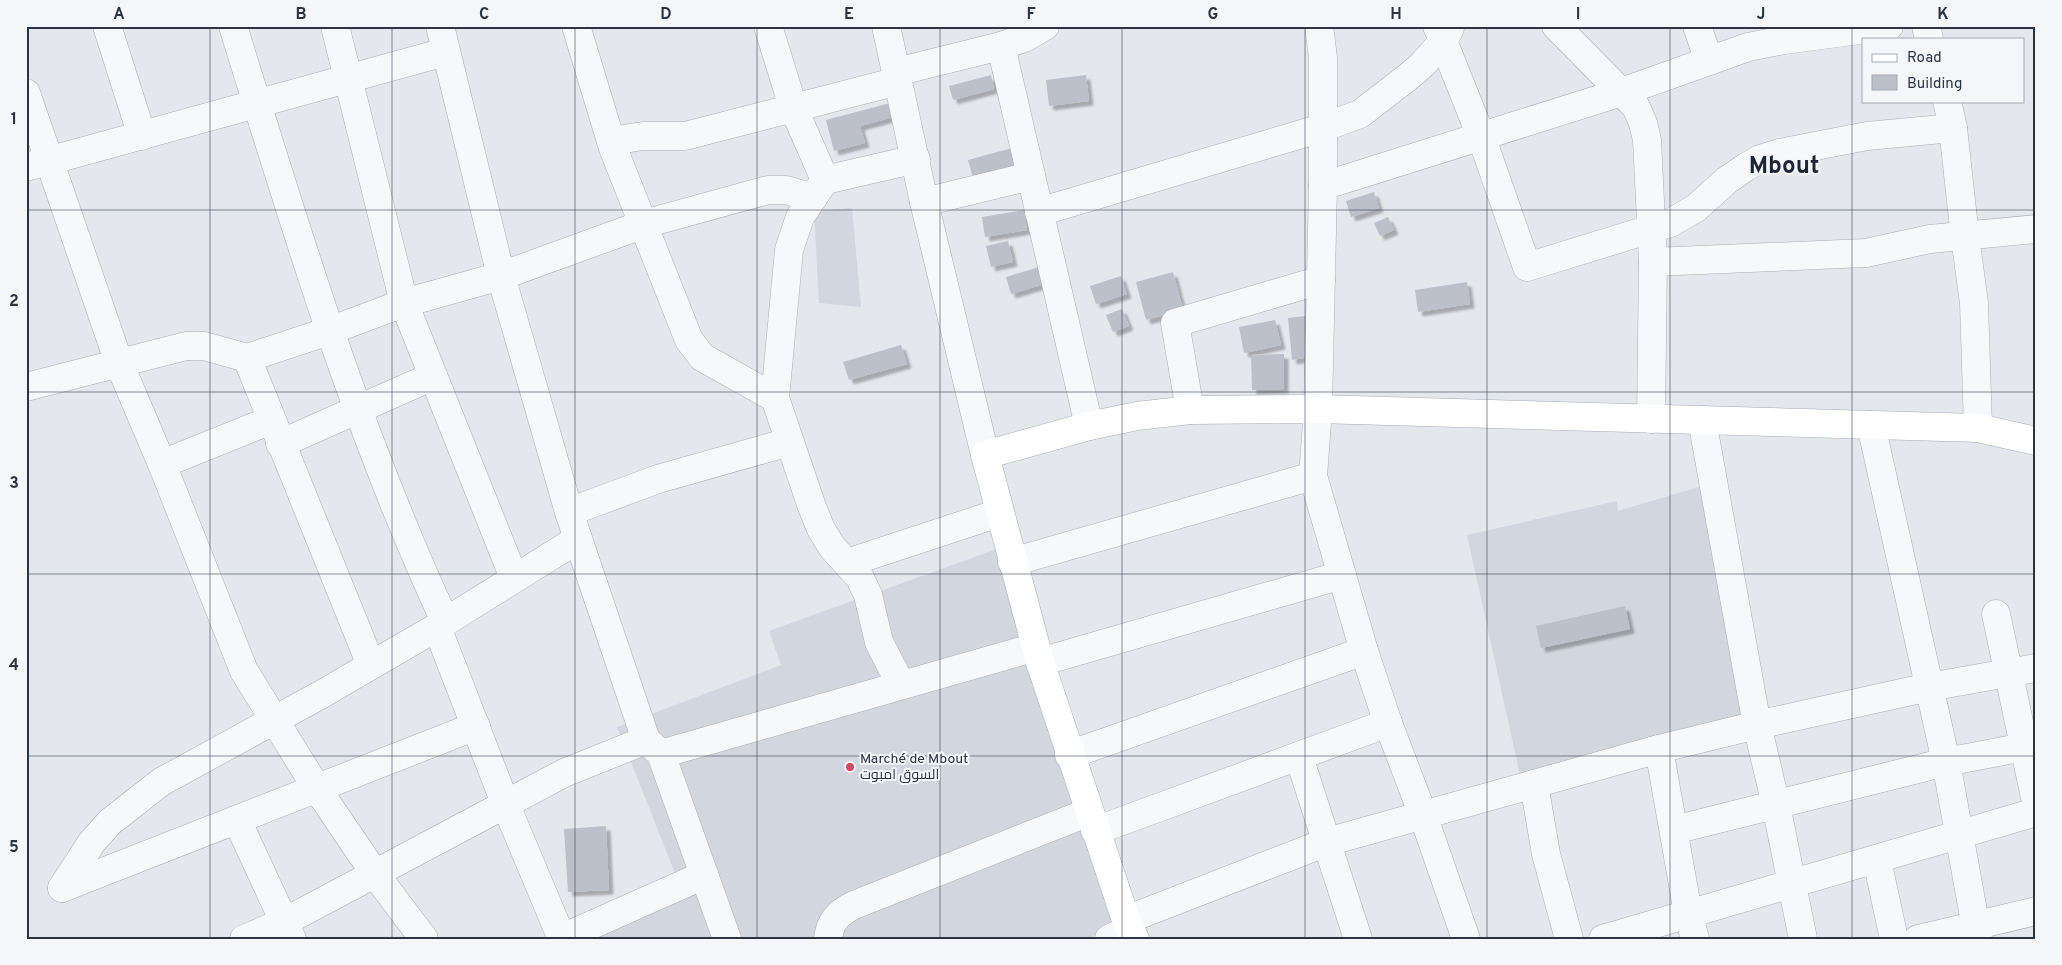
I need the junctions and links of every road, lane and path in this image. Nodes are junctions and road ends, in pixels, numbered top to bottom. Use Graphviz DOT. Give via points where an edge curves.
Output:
graph roads {
  1 [pos="107,26"];
  2 [pos="233,26"];
  3 [pos="335,26"];
  4 [pos="576,26"];
  5 [pos="768,26"];
  6 [pos="886,26"];
  7 [pos="1045,26"];
  8 [pos="1320,26"];
  9 [pos="1556,26"];
  10 [pos="1697,26"];
  11 [pos="1889,26"];
  12 [pos="1443,31"];
  13 [pos="442,39"];
  14 [pos="1001,46"];
  15 [pos="1709,61"];
  16 [pos="897,76"];
  17 [pos="348,79"];
  18 [pos="1622,92"];
  19 [pos="26,93"];
  20 [pos="1947,102"];
  21 [pos="257,104"];
  22 [pos="793,107"];
  23 [pos="1322,128"];
  24 [pos="1954,128"];
  25 [pos="142,136"];
  26 [pos="1481,136"];
  27 [pos="611,141"];
  28 [pos="916,158"];
  29 [pos="38,165"];
  30 [pos="1031,176"];
  31 [pos="1323,186"];
  32 [pos="819,189"];
  33 [pos="924,202"];
  34 [pos="1039,212"];
  35 [pos="644,224"];
  36 [pos="1651,229"];
  37 [pos="2036,229"];
  38 [pos="1964,236"];
  39 [pos="1653,262"];
  40 [pos="501,276"];
  41 [pos="1321,280"];
  42 [pos="404,303"];
  43 [pos="329,332"];
  44 [pos="247,358"];
  45 [pos="119,363"];
  46 [pos="433,376"];
  47 [pos="26,387"];
  48 [pos="775,398"];
  49 [pos="1318,409"];
  50 [pos="358,410"];
  51 [pos="1190,410"];
  52 [pos="1650,419"];
  53 [pos="1702,420"];
  54 [pos="1871,425"];
  55 [pos="1089,426"];
  56 [pos="1978,428"];
  57 [pos="276,432"];
  58 [pos="2036,441"];
  59 [pos="789,442"];
  60 [pos="984,454"];
  61 [pos="162,464"];
  62 [pos="1313,476"];
  63 [pos="569,512"];
  64 [pos="999,514"];
  65 [pos="578,539"];
  66 [pos="1012,562"];
  67 [pos="846,563"];
  68 [pos="1342,574"];
  69 [pos="514,578"];
  70 [pos="1996,614"];
  71 [pos="441,624"];
  72 [pos="1364,651"];
  73 [pos="1038,655"];
  74 [pos="371,665"];
  75 [pos="2036,668"];
  76 [pos="2008,673"];
  77 [pos="901,686"];
  78 [pos="1929,687"];
  79 [pos="275,720"];
  80 [pos="1388,723"];
  81 [pos="1757,725"];
  82 [pos="476,726"];
  83 [pos="653,747"];
  84 [pos="2024,747"];
  85 [pos="1659,749"];
  86 [pos="1069,755"];
  87 [pos="1299,757"];
  88 [pos="1946,762"];
  89 [pos="1534,784"];
  90 [pos="316,787"];
  91 [pos="2036,802"];
  92 [pos="505,803"];
  93 [pos="1776,805"];
  94 [pos="2036,812"];
  95 [pos="1423,816"];
  96 [pos="237,820"];
  97 [pos="1092,821"];
  98 [pos="1674,830"];
  99 [pos="1958,835"];
  100 [pos="1328,842"];
  101 [pos="1876,860"];
  102 [pos="375,874"];
  103 [pos="704,875"];
  104 [pos="1792,883"];
  105 [pos="2036,911"];
  106 [pos="1692,926"];
  107 [pos="288,931"];
  108 [pos="1125,932"];
  109 [pos="1977,932"];
  110 [pos="26,938"];
  111 [pos="562,938"];
  112 [pos="31,939"];
  113 [pos="244,939"];
  114 [pos="424,939"];
  115 [pos="727,939"];
  116 [pos="828,939"];
  117 [pos="1358,939"];
  118 [pos="1466,939"];
  119 [pos="1569,939"];
  120 [pos="1604,939"];
  121 [pos="1802,939"];
  122 [pos="1894,939"];
  123 [pos="1918,939"];
  1 -- 25 [label="street"];
  2 -- 21 [label="street"];
  3 -- 17 [label="street"];
  4 -- 27 [label="street"];
  5 -- 22 [label="street"];
  6 -- 16 [label="street"];
  7 -- 14 [label="street"];
  8 -- 23 [label="street"];
  9 -- 18 [label="street"];
  10 -- 15 [label="street"];
  11 -- 15 [label="street" via="1748,47"];
  12 -- 23 [label="street" via="1423,64 1360,114"];
  12 -- 26 [label="street"];
  13 -- 17 [label="street"];
  13 -- 40 [label="street"];
  14 -- 16 [label="street"];
  14 -- 30 [label="street"];
  15 -- 18 [label="street"];
  16 -- 22 [label="street"];
  16 -- 28 [label="street"];
  17 -- 21 [label="street"];
  17 -- 42 [label="street"];
  18 -- 26 [label="street"];
  18 -- 36 [label="street" via="1636,107 1647,140"];
  19 -- 29 [label="street"];
  20 -- 24 [label="street"];
  21 -- 25 [label="street"];
  21 -- 43 [label="street"];
  22 -- 27 [label="street" via="684,136 643,136"];
  22 -- 32 [label="street"];
  23 -- 31 [label="street"];
  23 -- 34 [label="street"];
  24 -- 36 [label="street" via="1867,136 1760,159 1727,180 1684,216"];
  24 -- 38 [label="street"];
  25 -- 29 [label="street"];
  26 -- 31 [label="street"];
  26 -- 36 [label="street" via="1527,267"];
  27 -- 35 [label="street"];
  28 -- 32 [label="street"];
  28 -- 33 [label="street"];
  29 -- 45 [label="street"];
  30 -- 33 [label="street"];
  30 -- 34 [label="street"];
  31 -- 41 [label="street"];
  32 -- 35 [label="street" via="768,190"];
  32 -- 48 [label="street" via="800,217 789,250"];
  33 -- 60 [label="street"];
  34 -- 55 [label="street"];
  35 -- 40 [label="street"];
  35 -- 48 [label="street" via="689,340 702,357"];
  36 -- 39 [label="street"];
  37 -- 38 [label="street"];
  38 -- 39 [label="street" via="1930,239 1866,254"];
  38 -- 56 [label="street" via="1976,323"];
  39 -- 52 [label="street"];
  40 -- 42 [label="street"];
  40 -- 63 [label="street"];
  41 -- 49 [label="street"];
  41 -- 51 [label="street" via="1176,323"];
  42 -- 43 [label="street"];
  42 -- 46 [label="street"];
  43 -- 44 [label="street"];
  43 -- 50 [label="street"];
  44 -- 45 [label="street" via="204,346 186,346"];
  44 -- 57 [label="street"];
  45 -- 47 [label="street"];
  45 -- 61 [label="street"];
  46 -- 50 [label="street"];
  46 -- 69 [label="street"];
  48 -- 59 [label="street"];
  49 -- 51 [label="main road"];
  49 -- 52 [label="main road"];
  49 -- 62 [label="street"];
  50 -- 57 [label="street"];
  50 -- 71 [label="street"];
  51 -- 55 [label="main road" via="1136,416"];
  52 -- 53 [label="main road"];
  53 -- 54 [label="main road"];
  53 -- 81 [label="street"];
  54 -- 56 [label="main road"];
  54 -- 78 [label="street"];
  55 -- 60 [label="main road"];
  56 -- 58 [label="main road"];
  57 -- 61 [label="street"];
  57 -- 74 [label="street"];
  59 -- 63 [label="street" via="658,479"];
  59 -- 67 [label="street" via="821,529"];
  60 -- 64 [label="main road"];
  61 -- 79 [label="street" via="235,653"];
  62 -- 66 [label="street"];
  62 -- 68 [label="street"];
  63 -- 65 [label="street"];
  64 -- 66 [label="main road"];
  64 -- 67 [label="street"];
  65 -- 69 [label="street"];
  65 -- 83 [label="street"];
  66 -- 73 [label="main road"];
  67 -- 77 [label="street" via="860,578 868,595 879,642"];
  68 -- 72 [label="street"];
  68 -- 73 [label="street"];
  69 -- 71 [label="street"];
  70 -- 76 [label="street"];
  71 -- 74 [label="street"];
  71 -- 82 [label="street"];
  72 -- 80 [label="street"];
  72 -- 86 [label="street"];
  73 -- 77 [label="street"];
  73 -- 86 [label="main road"];
  74 -- 79 [label="street"];
  75 -- 76 [label="street"];
  76 -- 78 [label="street"];
  76 -- 84 [label="street"];
  77 -- 83 [label="street"];
  78 -- 81 [label="street"];
  78 -- 88 [label="street"];
  79 -- 90 [label="street"];
  79 -- 96 [label="street" via="161,782 132,803 92,842 62,888"];
  80 -- 87 [label="street"];
  80 -- 95 [label="street"];
  81 -- 85 [label="street"];
  81 -- 93 [label="street"];
  82 -- 90 [label="street"];
  82 -- 92 [label="street"];
  83 -- 92 [label="street" via="564,774"];
  83 -- 103 [label="street"];
  84 -- 88 [label="street"];
  84 -- 91 [label="street"];
  85 -- 89 [label="street"];
  85 -- 98 [label="street"];
  86 -- 97 [label="main road"];
  87 -- 97 [label="street"];
  87 -- 100 [label="street"];
  88 -- 93 [label="street"];
  88 -- 99 [label="street"];
  89 -- 95 [label="street"];
  89 -- 119 [label="street" via="1546,854"];
  90 -- 96 [label="street"];
  90 -- 102 [label="street"];
  92 -- 102 [label="street"];
  92 -- 111 [label="street"];
  93 -- 98 [label="street"];
  93 -- 104 [label="street"];
  94 -- 99 [label="street"];
  95 -- 100 [label="street"];
  95 -- 118 [label="street"];
  96 -- 107 [label="street"];
  97 -- 108 [label="main road"];
  97 -- 116 [label="street" via="847,908 832,922"];
  98 -- 106 [label="street"];
  99 -- 101 [label="street"];
  99 -- 109 [label="street"];
  100 -- 108 [label="street"];
  100 -- 117 [label="street"];
  101 -- 104 [label="street"];
  101 -- 122 [label="street"];
  102 -- 107 [label="street"];
  102 -- 114 [label="street"];
  103 -- 111 [label="street"];
  103 -- 115 [label="street"];
  104 -- 106 [label="street"];
  104 -- 121 [label="street"];
  105 -- 109 [label="street"];
  106 -- 120 [label="street"];
  107 -- 113 [label="street"];
  109 -- 123 [label="street"];
  110 -- 112 [label="path"];
}
